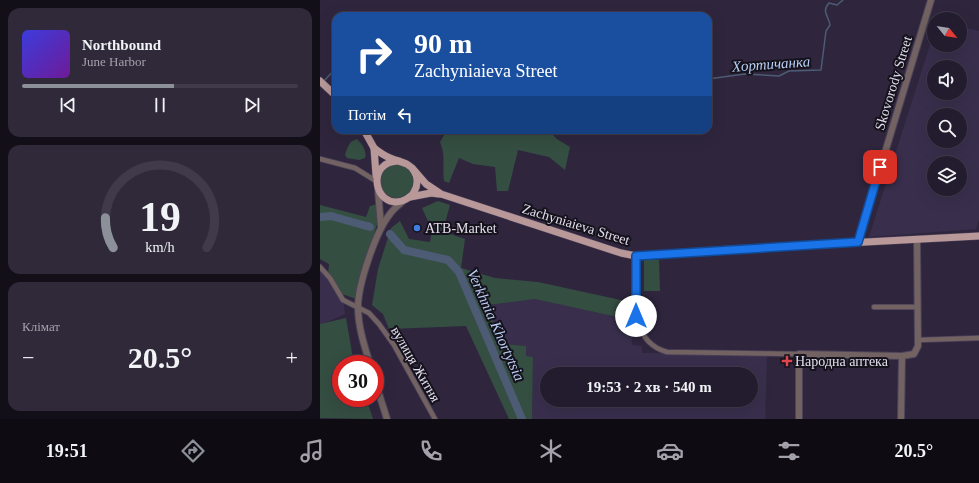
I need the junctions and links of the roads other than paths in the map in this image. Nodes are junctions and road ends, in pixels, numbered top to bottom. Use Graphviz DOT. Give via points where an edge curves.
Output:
graph roads {
  1 [pos="931,0"];
  2 [pos="320,81"];
  3 [pos="332,91"];
  4 [pos="366,134"];
  5 [pos="374,148"];
  6 [pos="320,159"];
  7 [pos="399,161"];
  8 [pos="413,169"];
  9 [pos="376,181"];
  10 [pos="378,190"];
  11 [pos="441,194"];
  12 [pos="406,199"];
  13 [pos="381,227"];
  14 [pos="979,236"];
  15 [pos="917,240"];
  16 [pos="858,242"];
  17 [pos="636,256"];
  18 [pos="320,267"];
  19 [pos="358,307"];
  20 [pos="874,307"];
  21 [pos="918,308"];
  22 [pos="979,338"];
  23 [pos="918,340"];
  24 [pos="799,354"];
  25 [pos="367,355"];
  26 [pos="902,356"];
  27 [pos="383,407"];
  28 [pos="387,419"];
  29 [pos="435,419"];
  30 [pos="798,419"];
  31 [pos="902,419"];
  1 -- 16 [label="street, Skovorody Street"];
  2 -- 3 [label="main road"];
  4 -- 5 [label="main road"];
  5 -- 7 [label="main road"];
  5 -- 9 [label="main road"];
  6 -- 9 [label="street" via="355,168"];
  7 -- 8 [label="main road"];
  7 -- 9 [label="main road" via="383,166"];
  8 -- 11 [label="main road" via="426,184"];
  8 -- 12 [label="main road" via="417,182 415,190"];
  9 -- 10 [label="main road"];
  10 -- 12 [label="main road" via="386,199 395,202"];
  10 -- 13 [label="street"];
  11 -- 12 [label="main road, Zachyniaieva Street" via="431,193"];
  11 -- 17 [label="main road, Zachyniaieva Street"];
  12 -- 13 [label="street" via="390,213"];
  13 -- 19 [label="street" via="361,282"];
  14 -- 15 [label="main road, Zachyniaieva Street"];
  15 -- 16 [label="main road, Zachyniaieva Street"];
  15 -- 21 [label="street"];
  16 -- 17 [label="main road, Zachyniaieva Street"];
  17 -- 24 [label="street" via="636,316 640,331 651,344 667,352"];
  18 -- 19 [label="street, вулиця Житня" via="343,300"];
  19 -- 25 [label="street" via="361,335"];
  19 -- 29 [label="street, вулиця Житня" via="372,315 394,345"];
  20 -- 21 [label="street"];
  21 -- 23 [label="street"];
  22 -- 23 [label="street"];
  23 -- 26 [label="street" via="916,352 910,356"];
  24 -- 26 [label="street"];
  24 -- 30 [label="street"];
  26 -- 31 [label="street"];
  27 -- 28 [label="street"];
}
